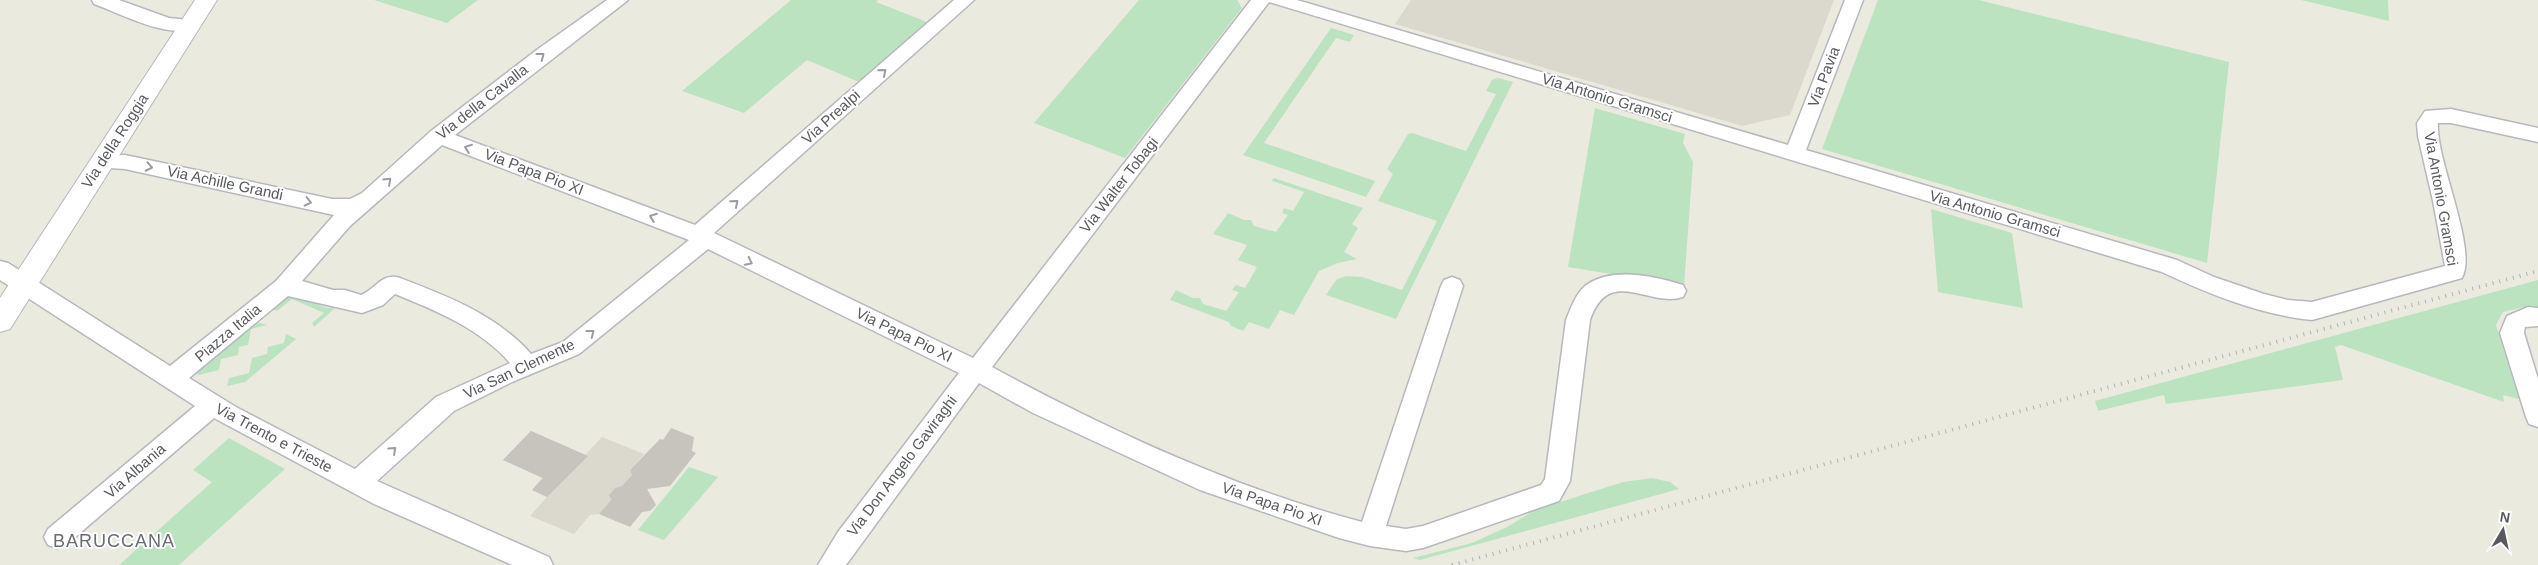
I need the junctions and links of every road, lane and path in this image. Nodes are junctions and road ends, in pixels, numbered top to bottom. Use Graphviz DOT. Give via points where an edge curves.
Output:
graph roads {
  1 [pos="101,0"];
  2 [pos="206,0"];
  3 [pos="619,0"];
  4 [pos="964,0"];
  5 [pos="1261,0"];
  6 [pos="1277,0"];
  7 [pos="1854,0"];
  8 [pos="190,25"];
  9 [pos="2538,135"];
  10 [pos="438,136"];
  11 [pos="1795,153"];
  12 [pos="101,162"];
  13 [pos="348,209"];
  14 [pos="702,237"];
  15 [pos="0,269"];
  16 [pos="291,279"];
  17 [pos="24,282"];
  18 [pos="1452,286"];
  19 [pos="1675,290"];
  20 [pos="2538,317"];
  21 [pos="0,321"];
  22 [pos="526,366"];
  23 [pos="976,370"];
  24 [pos="172,378"];
  25 [pos="212,405"];
  26 [pos="2538,416"];
  27 [pos="357,483"];
  28 [pos="1370,535"];
  29 [pos="57,537"];
  30 [pos="540,565"];
  31 [pos="831,565"];
  1 -- 8 [label="street" via="167,24"];
  2 -- 8 [label="street, Via della Roggia"];
  10 -- 3 [label="street, Via della Cavalla, one-way"];
  14 -- 4 [label="street, Via Prealpi, one-way"];
  5 -- 23 [label="street, Via Walter Tobagi"];
  6 -- 11 [label="street, Via Antonio Gramsci"];
  7 -- 11 [label="street, Via Pavia"];
  8 -- 12 [label="street, Via della Roggia"];
  9 -- 11 [label="street, Via Antonio Gramsci" via="2451,116 2432,116 2427,123 2428,136 2444,201 2456,266 2454,272 2312,311 2262,302 2169,266"];
  13 -- 10 [label="street, Via della Cavalla, one-way"];
  14 -- 10 [label="street, Via Papa Pio XI, one-way"];
  12 -- 13 [label="street, Via Achille Grandi, one-way" via="125,162"];
  12 -- 17 [label="street, Via della Roggia"];
  13 -- 16 [label="street, Via della Cavalla"];
  22 -- 14 [label="street, Via San Clemente, one-way" via="571,348"];
  14 -- 23 [label="street, Via Papa Pio XI, one-way"];
  15 -- 17 [label="street, Via Trento e Trieste"];
  16 -- 22 [label="street" via="306,290 356,304 367,304 392,284 403,288 455,310 510,347"];
  16 -- 24 [label="street, Piazza Italia"];
  17 -- 21 [label="street, Via della Roggia"];
  17 -- 24 [label="street, Via Trento e Trieste"];
  18 -- 28 [label="street"];
  19 -- 28 [label="street, Via Papa Pio XI" via="1613,283 1593,292 1584,302 1578,320 1557,480 1550,493 1423,538 1406,540"];
  20 -- 26 [label="street" via="2528,316 2515,322 2512,333"];
  27 -- 22 [label="street, Via San Clemente, one-way" via="445,404"];
  23 -- 28 [label="street, Via Papa Pio XI" via="1042,406 1209,482"];
  23 -- 31 [label="street, Via Don Angelo Gaviraghi" via="852,532"];
  24 -- 25 [label="street, Via Trento e Trieste"];
  25 -- 27 [label="street, Via Trento e Trieste"];
  25 -- 29 [label="street, Via Albania"];
  27 -- 30 [label="street, Via Trento e Trieste"];
}
